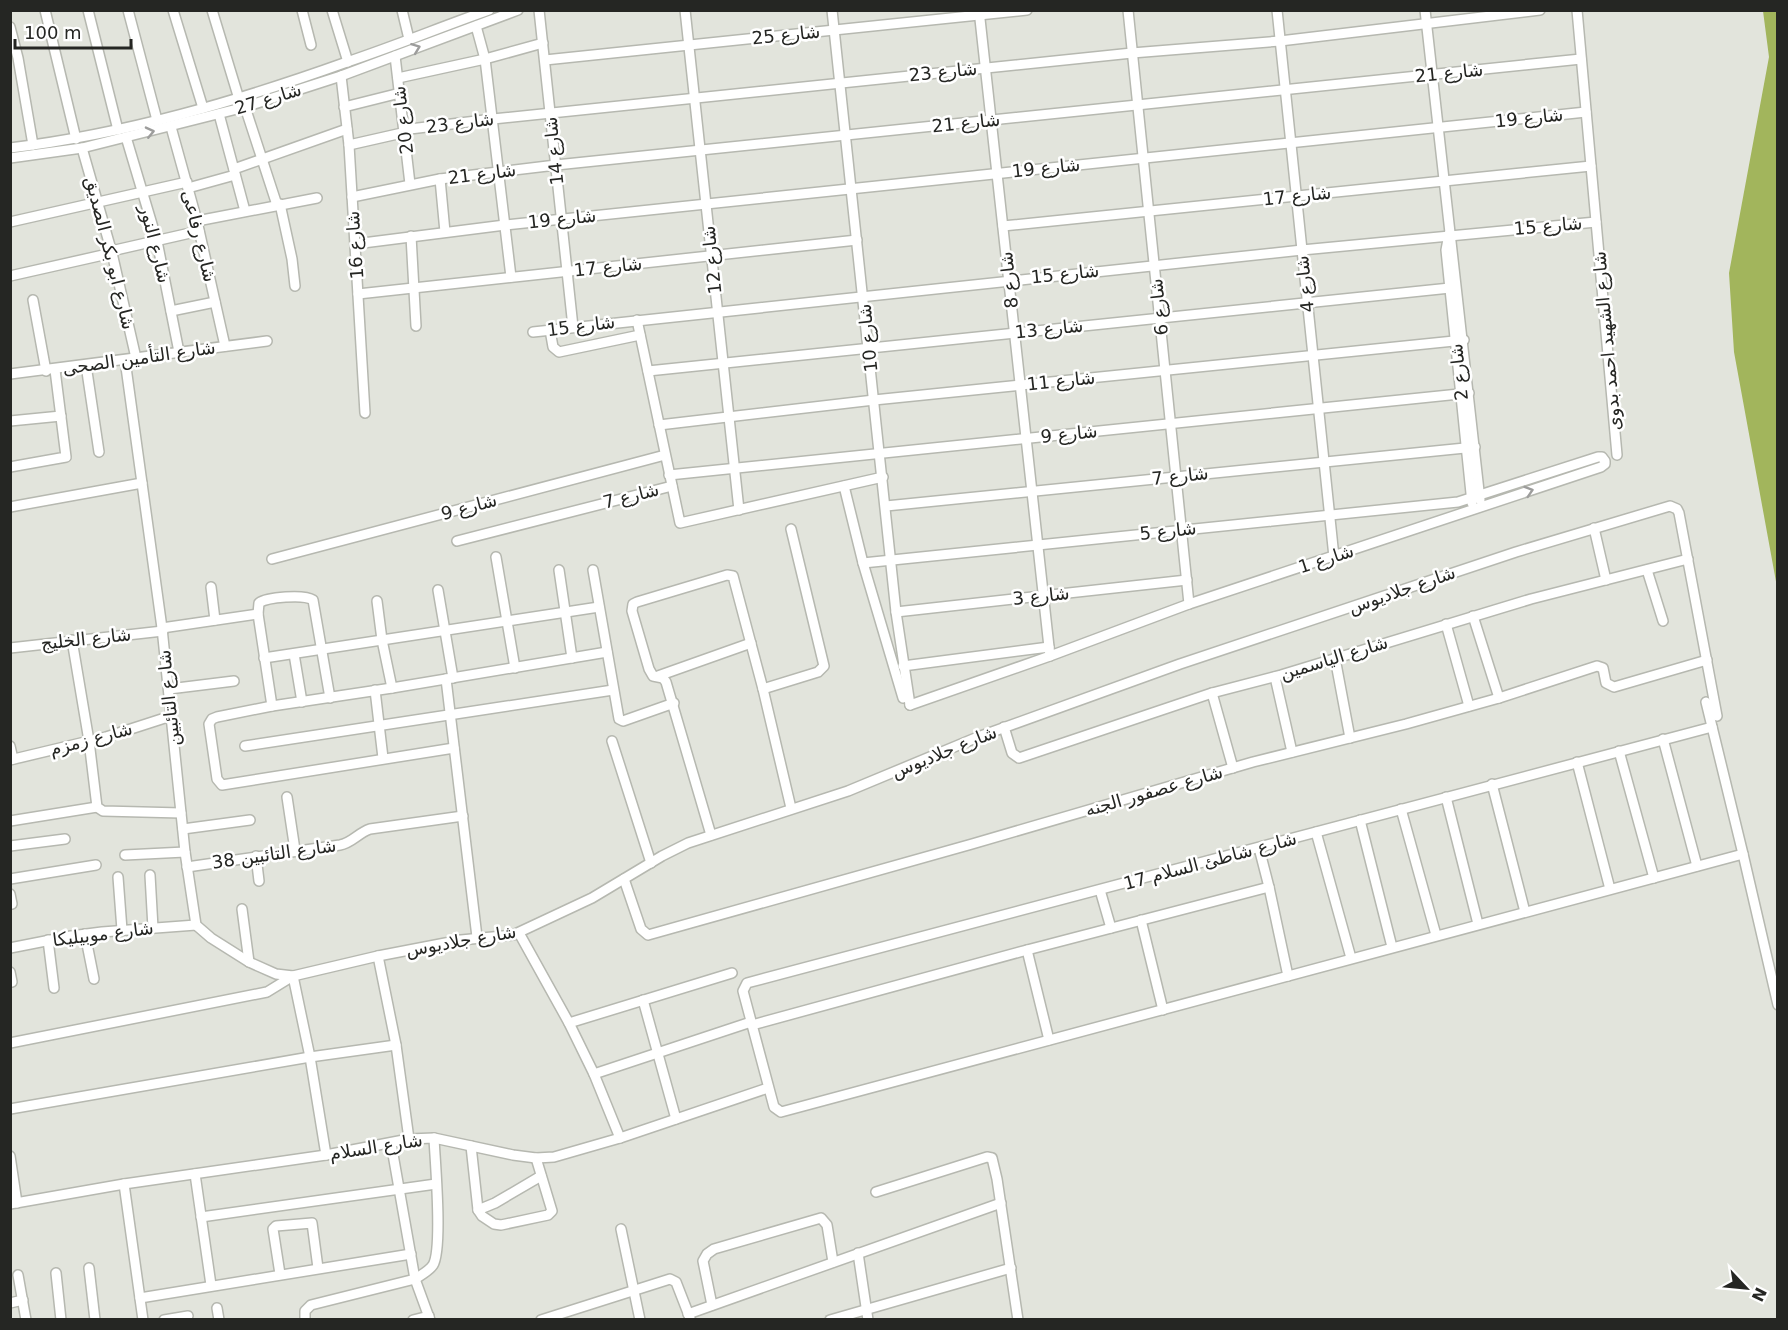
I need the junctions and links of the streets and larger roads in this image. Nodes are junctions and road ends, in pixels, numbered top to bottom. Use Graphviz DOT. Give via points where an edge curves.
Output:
graph roads {
  1 [pos="45,10"];
  2 [pos="88,10"];
  3 [pos="128,10"];
  4 [pos="173,10"];
  5 [pos="212,10"];
  6 [pos="302,10"];
  7 [pos="332,10"];
  8 [pos="402,10"];
  9 [pos="455,10"];
  10 [pos="489,10"];
  11 [pos="518,10"];
  12 [pos="539,10"];
  13 [pos="685,10"];
  14 [pos="832,10"];
  15 [pos="1027,10"];
  16 [pos="1128,10"];
  17 [pos="1277,10"];
  18 [pos="1425,10"];
  19 [pos="1540,10"];
  20 [pos="1577,10"];
  21 [pos="980,13"];
  22 [pos="458,21"];
  23 [pos="1427,22"];
  24 [pos="476,26"];
  25 [pos="10,27"];
  26 [pos="834,30"];
  27 [pos="460,32"];
  28 [pos="409,39"];
  29 [pos="1280,40"];
  30 [pos="543,43"];
  31 [pos="311,45"];
  32 [pos="689,45"];
  33 [pos="1132,53"];
  34 [pos="395,56"];
  35 [pos="485,59"];
  36 [pos="1581,59"];
  37 [pos="545,60"];
  38 [pos="348,62"];
  39 [pos="985,68"];
  40 [pos="1432,75"];
  41 [pos="341,76"];
  42 [pos="398,78"];
  43 [pos="840,83"];
  44 [pos="1285,90"];
  45 [pos="400,93"];
  46 [pos="695,98"];
  47 [pos="239,99"];
  48 [pos="1138,105"];
  49 [pos="245,107"];
  50 [pos="344,107"];
  51 [pos="1586,112"];
  52 [pos="198,113"];
  53 [pos="550,113"];
  54 [pos="219,114"];
  55 [pos="493,119"];
  56 [pos="157,120"];
  57 [pos="991,121"];
  58 [pos="171,127"];
  59 [pos="1438,127"];
  60 [pos="347,129"];
  61 [pos="118,130"];
  62 [pos="404,131"];
  63 [pos="846,135"];
  64 [pos="126,137"];
  65 [pos="76,139"];
  66 [pos="1291,143"];
  67 [pos="33,145"];
  68 [pos="349,145"];
  69 [pos="10,148"];
  70 [pos="82,148"];
  71 [pos="700,151"];
  72 [pos="10,158"];
  73 [pos="1143,158"];
  74 [pos="262,159"];
  75 [pos="556,165"];
  76 [pos="1591,166"];
  77 [pos="234,172"];
  78 [pos="499,172"];
  79 [pos="997,174"];
  80 [pos="440,179"];
  81 [pos="1444,181"];
  82 [pos="410,184"];
  83 [pos="187,185"];
  84 [pos="852,189"];
  85 [pos="142,192"];
  86 [pos="1296,196"];
  87 [pos="352,197"];
  88 [pos="317,198"];
  89 [pos="99,202"];
  90 [pos="278,204"];
  91 [pos="706,204"];
  92 [pos="245,211"];
  93 [pos="1149,211"];
  94 [pos="561,219"];
  95 [pos="10,222"];
  96 [pos="1596,222"];
  97 [pos="505,225"];
  98 [pos="198,226"];
  99 [pos="1003,226"];
  100 [pos="445,232"];
  101 [pos="1449,234"];
  102 [pos="411,236"];
  103 [pos="857,240"];
  104 [pos="157,241"];
  105 [pos="355,244"];
  106 [pos="1302,250"];
  107 [pos="112,252"];
  108 [pos="712,255"];
  109 [pos="1154,265"];
  110 [pos="567,271"];
  111 [pos="10,276"];
  112 [pos="510,277"];
  113 [pos="1009,280"];
  114 [pos="295,286"];
  115 [pos="414,288"];
  116 [pos="1450,288"];
  117 [pos="358,294"];
  118 [pos="863,295"];
  119 [pos="33,300"];
  120 [pos="215,302"];
  121 [pos="1307,303"];
  122 [pos="171,310"];
  123 [pos="718,311"];
  124 [pos="1160,318"];
  125 [pos="637,320"];
  126 [pos="416,326"];
  127 [pos="573,327"];
  128 [pos="550,330"];
  129 [pos="533,332"];
  130 [pos="1014,333"];
  131 [pos="640,335"];
  132 [pos="267,341"];
  133 [pos="1459,341"];
  134 [pos="225,346"];
  135 [pos="869,348"];
  136 [pos="179,352"];
  137 [pos="1313,356"];
  138 [pos="136,358"];
  139 [pos="125,360"];
  140 [pos="723,363"];
  141 [pos="86,365"];
  142 [pos="50,370"];
  143 [pos="648,371"];
  144 [pos="1165,371"];
  145 [pos="11,374"];
  146 [pos="1020,386"];
  147 [pos="1465,394"];
  148 [pos="874,400"];
  149 [pos="1318,409"];
  150 [pos="365,413"];
  151 [pos="729,415"];
  152 [pos="61,416"];
  153 [pos="10,422"];
  154 [pos="1171,423"];
  155 [pos="659,424"];
  156 [pos="1026,438"];
  157 [pos="1471,447"];
  158 [pos="99,452"];
  159 [pos="880,453"];
  160 [pos="665,455"];
  161 [pos="1617,456"];
  162 [pos="1324,462"];
  163 [pos="10,467"];
  164 [pos="735,469"];
  165 [pos="669,475"];
  166 [pos="883,477"];
  167 [pos="1177,477"];
  168 [pos="142,483"];
  169 [pos="672,486"];
  170 [pos="844,486"];
  171 [pos="1032,492"];
  172 [pos="1476,497"];
  173 [pos="886,506"];
  174 [pos="10,507"];
  175 [pos="1477,508"];
  176 [pos="740,510"];
  177 [pos="1329,516"];
  178 [pos="1594,528"];
  179 [pos="790,529"];
  180 [pos="1182,529"];
  181 [pos="457,541"];
  182 [pos="1038,544"];
  183 [pos="496,557"];
  184 [pos="1334,557"];
  185 [pos="272,559"];
  186 [pos="1688,559"];
  187 [pos="891,560"];
  188 [pos="863,563"];
  189 [pos="559,570"];
  190 [pos="593,570"];
  191 [pos="1647,570"];
  192 [pos="1187,580"];
  193 [pos="1606,580"];
  194 [pos="211,587"];
  195 [pos="438,590"];
  196 [pos="1043,595"];
  197 [pos="377,600"];
  198 [pos="1189,604"];
  199 [pos="599,606"];
  200 [pos="565,611"];
  201 [pos="896,612"];
  202 [pos="258,614"];
  203 [pos="1473,616"];
  204 [pos="215,620"];
  205 [pos="506,620"];
  206 [pos="1663,621"];
  207 [pos="1446,624"];
  208 [pos="162,629"];
  209 [pos="445,629"];
  210 [pos="72,640"];
  211 [pos="382,640"];
  212 [pos="752,643"];
  213 [pos="10,648"];
  214 [pos="323,649"];
  215 [pos="607,652"];
  216 [pos="1050,652"];
  217 [pos="294,654"];
  218 [pos="264,658"];
  219 [pos="572,658"];
  220 [pos="1335,658"];
  221 [pos="1707,660"];
  222 [pos="903,666"];
  223 [pos="515,668"];
  224 [pos="657,677"];
  225 [pos="1275,677"];
  226 [pos="449,678"];
  227 [pos="234,681"];
  228 [pos="392,688"];
  229 [pos="168,689"];
  230 [pos="763,689"];
  231 [pos="375,690"];
  232 [pos="613,690"];
  233 [pos="1212,693"];
  234 [pos="330,698"];
  235 [pos="1498,698"];
  236 [pos="302,702"];
  237 [pos="1706,702"];
  238 [pos="674,703"];
  239 [pos="910,705"];
  240 [pos="272,706"];
  241 [pos="1469,706"];
  242 [pos="450,714"];
  243 [pos="171,716"];
  244 [pos="1717,716"];
  245 [pos="379,724"];
  246 [pos="1004,727"];
  247 [pos="1712,727"];
  248 [pos="1350,738"];
  249 [pos="1664,739"];
  250 [pos="89,741"];
  251 [pos="612,741"];
  252 [pos="10,746"];
  253 [pos="244,746"];
  254 [pos="454,748"];
  255 [pos="1619,750"];
  256 [pos="1292,753"];
  257 [pos="383,758"];
  258 [pos="12,759"];
  259 [pos="1576,762"];
  260 [pos="1233,768"];
  261 [pos="1492,784"];
  262 [pos="1446,797"];
  263 [pos="287,798"];
  264 [pos="97,807"];
  265 [pos="791,808"];
  266 [pos="1401,809"];
  267 [pos="181,813"];
  268 [pos="463,816"];
  269 [pos="250,820"];
  270 [pos="1360,820"];
  271 [pos="10,821"];
  272 [pos="183,829"];
  273 [pos="1316,832"];
  274 [pos="711,835"];
  275 [pos="64,839"];
  276 [pos="10,846"];
  277 [pos="1259,848"];
  278 [pos="294,850"];
  279 [pos="185,852"];
  280 [pos="1743,854"];
  281 [pos="124,855"];
  282 [pos="256,856"];
  283 [pos="651,863"];
  284 [pos="96,865"];
  285 [pos="1697,866"];
  286 [pos="188,867"];
  287 [pos="150,875"];
  288 [pos="118,877"];
  289 [pos="1654,878"];
  290 [pos="10,879"];
  291 [pos="624,879"];
  292 [pos="259,881"];
  293 [pos="1269,887"];
  294 [pos="1610,889"];
  295 [pos="1100,890"];
  296 [pos="10,894"];
  297 [pos="12,904"];
  298 [pos="242,909"];
  299 [pos="1525,912"];
  300 [pos="1141,920"];
  301 [pos="1478,924"];
  302 [pos="196,925"];
  303 [pos="153,928"];
  304 [pos="1112,928"];
  305 [pos="122,930"];
  306 [pos="519,933"];
  307 [pos="85,934"];
  308 [pos="1436,936"];
  309 [pos="477,938"];
  310 [pos="48,940"];
  311 [pos="1392,947"];
  312 [pos="10,948"];
  313 [pos="1027,950"];
  314 [pos="378,956"];
  315 [pos="1351,958"];
  316 [pos="249,962"];
  317 [pos="10,972"];
  318 [pos="732,973"];
  319 [pos="293,976"];
  320 [pos="1288,976"];
  321 [pos="94,979"];
  322 [pos="12,982"];
  323 [pos="54,988"];
  324 [pos="643,1000"];
  325 [pos="1778,1005"];
  326 [pos="1163,1010"];
  327 [pos="569,1023"];
  328 [pos="751,1024"];
  329 [pos="1049,1040"];
  330 [pos="10,1043"];
  331 [pos="396,1045"];
  332 [pos="658,1052"];
  333 [pos="310,1057"];
  334 [pos="594,1074"];
  335 [pos="768,1088"];
  336 [pos="10,1109"];
  337 [pos="676,1119"];
  338 [pos="434,1138"];
  339 [pos="620,1138"];
  340 [pos="409,1139"];
  341 [pos="391,1143"];
  342 [pos="471,1146"];
  343 [pos="326,1155"];
  344 [pos="10,1156"];
  345 [pos="536,1158"];
  346 [pos="195,1174"];
  347 [pos="541,1176"];
  348 [pos="124,1184"];
  349 [pos="436,1184"];
  350 [pos="400,1190"];
  351 [pos="876,1192"];
  352 [pos="1001,1203"];
  353 [pos="14,1204"];
  354 [pos="478,1210"];
  355 [pos="201,1217"];
  356 [pos="621,1229"];
  357 [pos="858,1253"];
  358 [pos="411,1254"];
  359 [pos="833,1262"];
  360 [pos="89,1268"];
  361 [pos="318,1268"];
  362 [pos="1011,1268"];
  363 [pos="56,1273"];
  364 [pos="280,1274"];
  365 [pos="18,1275"];
  366 [pos="415,1279"];
  367 [pos="211,1285"];
  368 [pos="634,1290"];
  369 [pos="140,1298"];
  370 [pos="23,1300"];
  371 [pos="10,1303"];
  372 [pos="711,1305"];
  373 [pos="217,1308"];
  374 [pos="866,1308"];
  375 [pos="689,1317"];
  376 [pos="181,1318"];
  377 [pos="429,1318"];
  378 [pos="546,1319"];
  379 [pos="1014,1319"];
  380 [pos="26,1320"];
  381 [pos="61,1320"];
  382 [pos="95,1320"];
  383 [pos="143,1320"];
  384 [pos="164,1320"];
  385 [pos="219,1320"];
  386 [pos="305,1320"];
  387 [pos="413,1320"];
  388 [pos="640,1320"];
  389 [pos="830,1320"];
  390 [pos="868,1320"];
  1 -- 65 [label="street"];
  2 -- 61 [label="street"];
  3 -- 56 [label="street"];
  4 -- 52 [label="street"];
  5 -- 47 [label="street"];
  6 -- 31 [label="street"];
  7 -- 38 [label="street"];
  8 -- 28 [label="street"];
  9 -- 22 [label="street"];
  10 -- 22 [label="street, شارع 27"];
  11 -- 24 [label="street, شارع 27"];
  12 -- 30 [label="street, شارع 14"];
  13 -- 32 [label="street, شارع 12"];
  14 -- 26 [label="street, شارع 10"];
  15 -- 21 [label="street, شارع 25"];
  16 -- 33 [label="street, شارع 6"];
  17 -- 29 [label="street, شارع 4"];
  18 -- 23 [label="street, شارع 2"];
  19 -- 23 [label="street, شارع 23"];
  20 -- 36 [label="street, شارع الشهيد احمد بدوى"];
  21 -- 26 [label="street, شارع 25"];
  21 -- 39 [label="street, شارع 8"];
  22 -- 27 [label="street"];
  22 -- 28 [label="street, شارع 27"];
  23 -- 29 [label="street, شارع 23"];
  23 -- 40 [label="street, شارع 2"];
  24 -- 27 [label="street, شارع 27"];
  24 -- 35 [label="street, شارع 19"];
  25 -- 67 [label="street"];
  26 -- 32 [label="street, شارع 25"];
  26 -- 43 [label="street, شارع 10"];
  34 -- 27 [label="street, شارع 27, one-way"];
  28 -- 38 [label="street, شارع 27"];
  29 -- 33 [label="street, شارع 23"];
  29 -- 44 [label="street, شارع 4"];
  30 -- 35 [label="street"];
  30 -- 37 [label="street, شارع 14"];
  32 -- 37 [label="street, شارع 25"];
  32 -- 46 [label="street, شارع 12"];
  33 -- 39 [label="street, شارع 23"];
  33 -- 48 [label="street, شارع 6"];
  34 -- 41 [label="street, شارع 27"];
  34 -- 42 [label="street, شارع 20"];
  35 -- 42 [label="street"];
  35 -- 55 [label="street, شارع 19"];
  36 -- 40 [label="street, شارع 21"];
  36 -- 51 [label="street, شارع الشهيد احمد بدوى"];
  37 -- 53 [label="street, شارع 14"];
  38 -- 47 [label="street, شارع 27"];
  39 -- 43 [label="street, شارع 23"];
  39 -- 57 [label="street, شارع 8"];
  40 -- 44 [label="street, شارع 21"];
  40 -- 59 [label="street, شارع 2"];
  41 -- 49 [label="street, شارع 27"];
  41 -- 50 [label="street, شارع 16"];
  42 -- 45 [label="street, شارع 20"];
  43 -- 46 [label="street, شارع 23"];
  43 -- 63 [label="street, شارع 10"];
  44 -- 48 [label="street, شارع 21"];
  44 -- 66 [label="street, شارع 4"];
  45 -- 50 [label="street"];
  45 -- 62 [label="street, شارع 20"];
  46 -- 53 [label="street, شارع 23"];
  46 -- 71 [label="street, شارع 12"];
  47 -- 52 [label="street, شارع 27"];
  48 -- 57 [label="street, شارع 21"];
  48 -- 73 [label="street, شارع 6"];
  49 -- 54 [label="street, شارع 27"];
  49 -- 74 [label="street"];
  50 -- 60 [label="street, شارع 16"];
  51 -- 59 [label="street, شارع 19"];
  51 -- 76 [label="street, شارع الشهيد احمد بدوى"];
  52 -- 54 [label="street, شارع 27"];
  52 -- 56 [label="street, شارع 27"];
  52 -- 58 [label="street, شارع 27"];
  53 -- 55 [label="street, شارع 23"];
  53 -- 75 [label="street, شارع 14"];
  54 -- 77 [label="street"];
  55 -- 62 [label="street, شارع 23"];
  55 -- 78 [label="street, شارع 19"];
  56 -- 61 [label="street, شارع 27"];
  57 -- 63 [label="street, شارع 21"];
  57 -- 79 [label="street, شارع 8"];
  64 -- 58 [label="street, شارع 27, one-way"];
  58 -- 83 [label="street, شارع رفاعى"];
  59 -- 66 [label="street, شارع 19"];
  59 -- 81 [label="street, شارع 2"];
  60 -- 68 [label="street, شارع 16"];
  60 -- 74 [label="street"];
  61 -- 65 [label="street, شارع 27"];
  62 -- 68 [label="street, شارع 23"];
  62 -- 82 [label="street, شارع 20"];
  63 -- 71 [label="street, شارع 21"];
  63 -- 84 [label="street, شارع 10"];
  64 -- 70 [label="street, شارع 27"];
  64 -- 85 [label="street, شارع النور"];
  65 -- 67 [label="street, شارع 27"];
  66 -- 73 [label="street, شارع 19"];
  66 -- 86 [label="street, شارع 4"];
  67 -- 69 [label="street, شارع 27"];
  68 -- 87 [label="street, شارع 16"];
  70 -- 72 [label="street, شارع 27"];
  70 -- 89 [label="street, شارع ابو بكر الصديق"];
  71 -- 75 [label="street, شارع 21"];
  71 -- 91 [label="street, شارع 12"];
  73 -- 79 [label="street, شارع 19"];
  73 -- 93 [label="street, شارع 6"];
  74 -- 77 [label="street"];
  74 -- 90 [label="street"];
  75 -- 78 [label="street, شارع 21"];
  75 -- 94 [label="street, شارع 14"];
  76 -- 81 [label="street, شارع 17"];
  76 -- 96 [label="street, شارع الشهيد احمد بدوى"];
  77 -- 83 [label="street"];
  77 -- 92 [label="street"];
  78 -- 80 [label="street, شارع 21"];
  78 -- 97 [label="street, شارع 19"];
  79 -- 84 [label="street, شارع 19"];
  79 -- 99 [label="street, شارع 8"];
  80 -- 82 [label="street, شارع 21"];
  80 -- 100 [label="street"];
  81 -- 86 [label="street, شارع 17"];
  81 -- 101 [label="street, شارع 2"];
  82 -- 87 [label="street, شارع 21"];
  83 -- 85 [label="street"];
  83 -- 98 [label="street, شارع رفاعى"];
  84 -- 91 [label="street, شارع 19"];
  84 -- 103 [label="street, شارع 10"];
  85 -- 89 [label="street"];
  85 -- 104 [label="street, شارع النور"];
  86 -- 93 [label="street, شارع 17"];
  86 -- 106 [label="street, شارع 4"];
  87 -- 105 [label="street, شارع 16"];
  88 -- 90 [label="street"];
  89 -- 95 [label="street"];
  89 -- 107 [label="street, شارع ابو بكر الصديق"];
  90 -- 92 [label="street"];
  90 -- 114 [label="street"];
  91 -- 94 [label="street, شارع 19"];
  91 -- 108 [label="street, شارع 12"];
  92 -- 98 [label="street"];
  93 -- 99 [label="street, شارع 17"];
  93 -- 109 [label="street, شارع 6"];
  94 -- 97 [label="street, شارع 19"];
  94 -- 110 [label="street, شارع 14"];
  96 -- 101 [label="street, شارع 15"];
  96 -- 161 [label="street, شارع الشهيد احمد بدوى"];
  97 -- 100 [label="street, شارع 19"];
  97 -- 112 [label="street, شارع 19"];
  98 -- 104 [label="street"];
  98 -- 120 [label="street, شارع رفاعى"];
  99 -- 113 [label="street, شارع 8"];
  100 -- 102 [label="street, شارع 19"];
  101 -- 106 [label="street, شارع 15"];
  101 -- 116 [label="street, شارع 2" via="1446,245"];
  101 -- 133 [label="street, شارع 2"];
  102 -- 105 [label="street, شارع 19"];
  102 -- 115 [label="street"];
  103 -- 108 [label="street, شارع 17"];
  103 -- 118 [label="street, شارع 10"];
  104 -- 107 [label="street"];
  104 -- 122 [label="street, شارع النور"];
  105 -- 117 [label="street, شارع 16"];
  106 -- 109 [label="street, شارع 15"];
  106 -- 121 [label="street, شارع 4"];
  107 -- 111 [label="street"];
  107 -- 138 [label="street, شارع ابو بكر الصديق"];
  108 -- 110 [label="street, شارع 17"];
  108 -- 123 [label="street, شارع 12"];
  109 -- 113 [label="street, شارع 15"];
  109 -- 124 [label="street, شارع 6"];
  110 -- 112 [label="street, شارع 17"];
  110 -- 127 [label="street, شارع 14"];
  112 -- 115 [label="street, شارع 17"];
  113 -- 118 [label="street, شارع 15"];
  113 -- 130 [label="street, شارع 8"];
  115 -- 117 [label="street, شارع 17"];
  115 -- 126 [label="street"];
  116 -- 121 [label="street, شارع 13"];
  116 -- 133 [label="street, شارع 2"];
  117 -- 150 [label="street, شارع 16"];
  118 -- 123 [label="street, شارع 15"];
  118 -- 135 [label="street, شارع 10"];
  119 -- 142 [label="street"];
  120 -- 122 [label="street"];
  120 -- 134 [label="street, شارع رفاعى"];
  121 -- 124 [label="street, شارع 13"];
  121 -- 137 [label="street, شارع 4"];
  122 -- 136 [label="street, شارع النور"];
  123 -- 125 [label="street, شارع 15"];
  123 -- 140 [label="street, شارع 12"];
  124 -- 130 [label="street, شارع 13"];
  124 -- 144 [label="street, شارع 6"];
  125 -- 127 [label="street, شارع 15"];
  125 -- 131 [label="street"];
  127 -- 128 [label="street, شارع 15"];
  128 -- 129 [label="street, شارع 15"];
  128 -- 131 [label="street" via="553,348 559,352"];
  130 -- 135 [label="street, شارع 13"];
  130 -- 146 [label="street, شارع 8"];
  131 -- 143 [label="street"];
  132 -- 134 [label="street, شارع التأمين الصحى"];
  133 -- 137 [label="street, شارع 11"];
  133 -- 147 [label="street, شارع 2"];
  134 -- 136 [label="street, شارع التأمين الصحى"];
  135 -- 140 [label="street, شارع 13"];
  135 -- 148 [label="street, شارع 10"];
  136 -- 138 [label="street, شارع التأمين الصحى"];
  137 -- 144 [label="street, شارع 11"];
  137 -- 149 [label="street, شارع 4"];
  138 -- 139 [label="street, شارع التأمين الصحى"];
  139 -- 141 [label="street, شارع التأمين الصحى"];
  139 -- 168 [label="street, شارع التائبين"];
  140 -- 143 [label="street, شارع 13"];
  140 -- 151 [label="street, شارع 12"];
  141 -- 142 [label="street, شارع التأمين الصحى"];
  141 -- 158 [label="street"];
  142 -- 145 [label="street, شارع التأمين الصحى"];
  142 -- 152 [label="street"];
  143 -- 155 [label="street"];
  144 -- 146 [label="street, شارع 11"];
  144 -- 154 [label="street, شارع 6"];
  146 -- 148 [label="street, شارع 11"];
  146 -- 156 [label="street, شارع 8"];
  147 -- 149 [label="street, شارع 9"];
  147 -- 157 [label="street, شارع 2"];
  148 -- 151 [label="street, شارع 11"];
  148 -- 159 [label="street, شارع 10"];
  149 -- 154 [label="street, شارع 9"];
  149 -- 162 [label="street, شارع 4"];
  151 -- 155 [label="street, شارع 11"];
  151 -- 164 [label="street, شارع 12"];
  152 -- 153 [label="street"];
  152 -- 163 [label="street" via="65,458"];
  154 -- 156 [label="street, شارع 9"];
  154 -- 167 [label="street, شارع 6"];
  155 -- 160 [label="street"];
  156 -- 159 [label="street, شارع 9"];
  156 -- 171 [label="street, شارع 8"];
  157 -- 162 [label="street, شارع 7"];
  157 -- 172 [label="street, شارع 2"];
  159 -- 164 [label="street, شارع 9"];
  159 -- 166 [label="street, شارع 10"];
  160 -- 165 [label="street"];
  160 -- 185 [label="street, شارع 9"];
  162 -- 167 [label="street, شارع 7"];
  162 -- 177 [label="street, شارع 4"];
  164 -- 165 [label="street, شارع 9"];
  164 -- 176 [label="street, شارع 12"];
  165 -- 169 [label="street"];
  166 -- 170 [label="street, شارع 7"];
  166 -- 173 [label="street, شارع 10"];
  167 -- 171 [label="street, شارع 7"];
  167 -- 180 [label="street, شارع 6"];
  168 -- 174 [label="street"];
  168 -- 208 [label="street, شارع التائبين"];
  169 -- 176 [label="street, شارع 7" via="680,523"];
  169 -- 181 [label="street, شارع 7"];
  170 -- 176 [label="street, شارع 7"];
  170 -- 188 [label="street"];
  171 -- 173 [label="street, شارع 7"];
  171 -- 182 [label="street, شارع 8"];
  172 -- 175 [label="street, شارع 2"];
  175 -- 172 [label="street, شارع 1, one-way" via="1602,467 1605,461 1598,457"];
  172 -- 177 [label="street, شارع 5"];
  173 -- 187 [label="street, شارع 10"];
  175 -- 184 [label="street, شارع 1"];
  177 -- 180 [label="street, شارع 5"];
  177 -- 184 [label="street, شارع 4"];
  178 -- 186 [label="street, شارع جلاديوس" via="1673,506 1679,513"];
  178 -- 193 [label="street"];
  178 -- 246 [label="street, شارع جلاديوس" via="1180,664"];
  179 -- 230 [label="street" via="824,666 818,672"];
  180 -- 182 [label="street, شارع 5"];
  180 -- 192 [label="street, شارع 6"];
  182 -- 187 [label="street, شارع 5"];
  182 -- 196 [label="street, شارع 8"];
  183 -- 205 [label="street"];
  184 -- 198 [label="street, شارع 1"];
  186 -- 191 [label="street, شارع الياسمين"];
  186 -- 221 [label="street, شارع جلاديوس"];
  187 -- 188 [label="street, شارع 5"];
  187 -- 201 [label="street, شارع 10"];
  188 -- 239 [label="street" via="904,702"];
  189 -- 200 [label="street"];
  190 -- 199 [label="street"];
  191 -- 193 [label="street, شارع الياسمين"];
  191 -- 206 [label="street"];
  192 -- 196 [label="street, شارع 3"];
  192 -- 198 [label="street, شارع 6"];
  193 -- 203 [label="street, شارع الياسمين"];
  194 -- 204 [label="street"];
  195 -- 209 [label="street"];
  196 -- 201 [label="street, شارع 3"];
  196 -- 216 [label="street, شارع 8"];
  197 -- 211 [label="street"];
  198 -- 216 [label="street, شارع 1"];
  199 -- 200 [label="street"];
  199 -- 215 [label="street"];
  200 -- 205 [label="street"];
  200 -- 219 [label="street"];
  201 -- 222 [label="street, شارع 10"];
  202 -- 204 [label="street, شارع الخليج"];
  202 -- 214 [label="street" via="262,600 310,598 315,604"];
  202 -- 218 [label="street"];
  203 -- 207 [label="street, شارع الياسمين"];
  203 -- 235 [label="street"];
  204 -- 208 [label="street, شارع الخليج"];
  205 -- 209 [label="street"];
  205 -- 223 [label="street"];
  207 -- 220 [label="street, شارع الياسمين"];
  207 -- 241 [label="street"];
  208 -- 210 [label="street, شارع الخليج"];
  208 -- 229 [label="street, شارع التائبين"];
  209 -- 211 [label="street"];
  209 -- 226 [label="street"];
  210 -- 213 [label="street, شارع الخليج"];
  210 -- 250 [label="street"];
  211 -- 214 [label="street"];
  211 -- 228 [label="street"];
  212 -- 224 [label="street"];
  212 -- 224 [label="street" via="731,575 637,602 632,611 650,674"];
  212 -- 230 [label="street"];
  214 -- 217 [label="street"];
  214 -- 234 [label="street"];
  215 -- 219 [label="street"];
  215 -- 232 [label="street"];
  216 -- 222 [label="street"];
  216 -- 239 [label="street, شارع 1"];
  217 -- 218 [label="street"];
  217 -- 236 [label="street"];
  218 -- 240 [label="street"];
  219 -- 223 [label="street"];
  220 -- 225 [label="street, شارع الياسمين"];
  220 -- 248 [label="street"];
  221 -- 235 [label="street, شارع عصفور الجنه" via="1614,687 1608,685 1604,669 1598,666"];
  221 -- 244 [label="street, شارع جلاديوس"];
  222 -- 239 [label="street, شارع 10"];
  223 -- 226 [label="street"];
  224 -- 238 [label="street" via="666,682"];
  225 -- 233 [label="street, شارع الياسمين"];
  225 -- 256 [label="street"];
  226 -- 228 [label="street"];
  226 -- 242 [label="street"];
  227 -- 229 [label="street"];
  228 -- 231 [label="street"];
  229 -- 243 [label="street, شارع التائبين"];
  230 -- 265 [label="street"];
  231 -- 234 [label="street"];
  231 -- 245 [label="street"];
  232 -- 238 [label="street" via="617,714 623,721"];
  232 -- 242 [label="street"];
  233 -- 246 [label="street, شارع الياسمين" via="1019,758 1012,753"];
  233 -- 260 [label="street"];
  234 -- 236 [label="street"];
  235 -- 241 [label="street, شارع عصفور الجنه"];
  236 -- 240 [label="street"];
  237 -- 247 [label="street"];
  238 -- 274 [label="street"];
  240 -- 257 [label="street" via="210,721 219,783 228,785"];
  241 -- 248 [label="street, شارع عصفور الجنه"];
  242 -- 245 [label="street"];
  242 -- 254 [label="street"];
  243 -- 250 [label="street, شارع زمزم"];
  243 -- 267 [label="street, شارع التائبين"];
  245 -- 253 [label="street"];
  245 -- 257 [label="street"];
  246 -- 265 [label="street, شارع جلاديوس" via="848,791"];
  247 -- 249 [label="street, شارع شاطئ السلام 17"];
  247 -- 280 [label="street"];
  248 -- 256 [label="street, شارع عصفور الجنه"];
  249 -- 255 [label="street, شارع شاطئ السلام 17"];
  249 -- 285 [label="street"];
  250 -- 258 [label="street, شارع زمزم"];
  250 -- 264 [label="street"];
  251 -- 283 [label="street"];
  252 -- 258 [label="street"];
  254 -- 257 [label="street"];
  254 -- 268 [label="street"];
  255 -- 259 [label="street, شارع شاطئ السلام 17"];
  255 -- 289 [label="street"];
  256 -- 260 [label="street, شارع عصفور الجنه"];
  259 -- 261 [label="street, شارع شاطئ السلام 17"];
  259 -- 294 [label="street"];
  260 -- 291 [label="street, شارع عصفور الجنه" via="648,935 641,929"];
  261 -- 262 [label="street, شارع شاطئ السلام 17"];
  261 -- 299 [label="street"];
  262 -- 266 [label="street, شارع شاطئ السلام 17"];
  262 -- 301 [label="street"];
  263 -- 278 [label="street"];
  264 -- 267 [label="street" via="104,811"];
  264 -- 271 [label="street"];
  265 -- 274 [label="street, شارع جلاديوس"];
  266 -- 270 [label="street, شارع شاطئ السلام 17"];
  266 -- 308 [label="street"];
  267 -- 272 [label="street, شارع التائبين"];
  268 -- 278 [label="street, شارع التائبين 38" via="370,829 347,844"];
  268 -- 309 [label="street"];
  269 -- 272 [label="street"];
  270 -- 273 [label="street, شارع شاطئ السلام 17"];
  270 -- 311 [label="street"];
  272 -- 279 [label="street, شارع التائبين"];
  273 -- 277 [label="street, شارع شاطئ السلام 17"];
  273 -- 315 [label="street"];
  274 -- 283 [label="street, شارع جلاديوس"];
  275 -- 276 [label="street"];
  277 -- 293 [label="street"];
  277 -- 295 [label="street, شارع شاطئ السلام 17"];
  278 -- 282 [label="street, شارع التائبين 38"];
  279 -- 281 [label="street"];
  279 -- 286 [label="street, شارع التائبين"];
  280 -- 285 [label="street"];
  280 -- 325 [label="street"];
  282 -- 286 [label="street, شارع التائبين 38"];
  282 -- 292 [label="street"];
  283 -- 291 [label="street, شارع جلاديوس"];
  284 -- 290 [label="street"];
  285 -- 289 [label="street"];
  286 -- 302 [label="street, شارع التائبين"];
  287 -- 303 [label="street"];
  288 -- 305 [label="street"];
  289 -- 294 [label="street"];
  291 -- 306 [label="street, شارع جلاديوس"];
  293 -- 300 [label="street"];
  293 -- 320 [label="street"];
  294 -- 299 [label="street"];
  295 -- 304 [label="street"];
  295 -- 328 [label="street, شارع شاطئ السلام 17" via="747,983 743,991"];
  296 -- 297 [label="street"];
  298 -- 316 [label="street"];
  299 -- 301 [label="street"];
  300 -- 304 [label="street"];
  300 -- 326 [label="street"];
  301 -- 308 [label="street"];
  302 -- 303 [label="street, شارع موبيليكا"];
  302 -- 316 [label="street"];
  303 -- 305 [label="street, شارع موبيليكا"];
  304 -- 313 [label="street"];
  305 -- 307 [label="street, شارع موبيليكا"];
  306 -- 309 [label="street, شارع جلاديوس"];
  306 -- 327 [label="street"];
  307 -- 310 [label="street, شارع موبيليكا"];
  307 -- 321 [label="street"];
  308 -- 311 [label="street"];
  309 -- 314 [label="street, شارع جلاديوس"];
  310 -- 312 [label="street, شارع موبيليكا"];
  310 -- 323 [label="street"];
  311 -- 315 [label="street"];
  313 -- 328 [label="street"];
  313 -- 329 [label="street"];
  314 -- 319 [label="street, شارع جلاديوس"];
  314 -- 331 [label="street"];
  315 -- 320 [label="street"];
  316 -- 319 [label="street" via="276,974"];
  317 -- 322 [label="street"];
  318 -- 324 [label="street"];
  319 -- 330 [label="street, شارع جلاديوس" via="267,992"];
  319 -- 333 [label="street"];
  320 -- 326 [label="street"];
  324 -- 327 [label="street"];
  324 -- 332 [label="street"];
  326 -- 329 [label="street"];
  327 -- 334 [label="street"];
  328 -- 332 [label="street"];
  328 -- 335 [label="street, شارع شاطئ السلام 17"];
  329 -- 335 [label="street, شارع شاطئ السلام 17" via="781,1112 774,1107"];
  331 -- 333 [label="street"];
  331 -- 340 [label="street"];
  332 -- 334 [label="street"];
  332 -- 337 [label="street"];
  333 -- 336 [label="street"];
  333 -- 343 [label="street"];
  334 -- 339 [label="street"];
  335 -- 337 [label="street, شارع السلام"];
  337 -- 339 [label="street, شارع السلام"];
  338 -- 340 [label="street, شارع السلام"];
  338 -- 342 [label="street, شارع السلام"];
  338 -- 349 [label="street"];
  339 -- 345 [label="street, شارع السلام" via="564,1155"];
  340 -- 341 [label="street, شارع السلام"];
  341 -- 343 [label="street, شارع السلام"];
  341 -- 350 [label="street"];
  342 -- 345 [label="street, شارع السلام"];
  342 -- 354 [label="street"];
  343 -- 346 [label="street, شارع السلام"];
  344 -- 353 [label="street"];
  345 -- 347 [label="street"];
  346 -- 348 [label="street, شارع السلام"];
  346 -- 355 [label="street"];
  347 -- 354 [label="street"];
  347 -- 354 [label="street" via="552,1208 550,1214 501,1225 487,1220"];
  348 -- 353 [label="street, شارع السلام"];
  348 -- 369 [label="street"];
  349 -- 350 [label="street"];
  349 -- 366 [label="street" via="437,1254 428,1271"];
  350 -- 355 [label="street"];
  350 -- 358 [label="street"];
  351 -- 352 [label="street" via="990,1157 994,1160"];
  352 -- 357 [label="street"];
  352 -- 362 [label="street"];
  355 -- 367 [label="street"];
  356 -- 368 [label="street"];
  357 -- 359 [label="street"];
  357 -- 374 [label="street"];
  358 -- 361 [label="street"];
  358 -- 366 [label="street"];
  359 -- 372 [label="street"];
  359 -- 372 [label="street" via="827,1225 821,1218 714,1249 703,1261"];
  360 -- 382 [label="street"];
  361 -- 364 [label="street"];
  361 -- 364 [label="street" via="312,1223 276,1226 273,1229"];
  362 -- 374 [label="street"];
  362 -- 379 [label="street"];
  363 -- 381 [label="street"];
  364 -- 367 [label="street"];
  365 -- 370 [label="street"];
  366 -- 377 [label="street"];
  366 -- 386 [label="street" via="311,1305 305,1311"];
  367 -- 369 [label="street"];
  368 -- 375 [label="street" via="672,1279"];
  368 -- 378 [label="street"];
  368 -- 388 [label="street"];
  369 -- 383 [label="street"];
  370 -- 371 [label="street"];
  370 -- 380 [label="street"];
  372 -- 375 [label="street"];
  373 -- 385 [label="street"];
  374 -- 389 [label="street"];
  374 -- 390 [label="street"];
  376 -- 384 [label="street"];
  377 -- 387 [label="street"];
}
